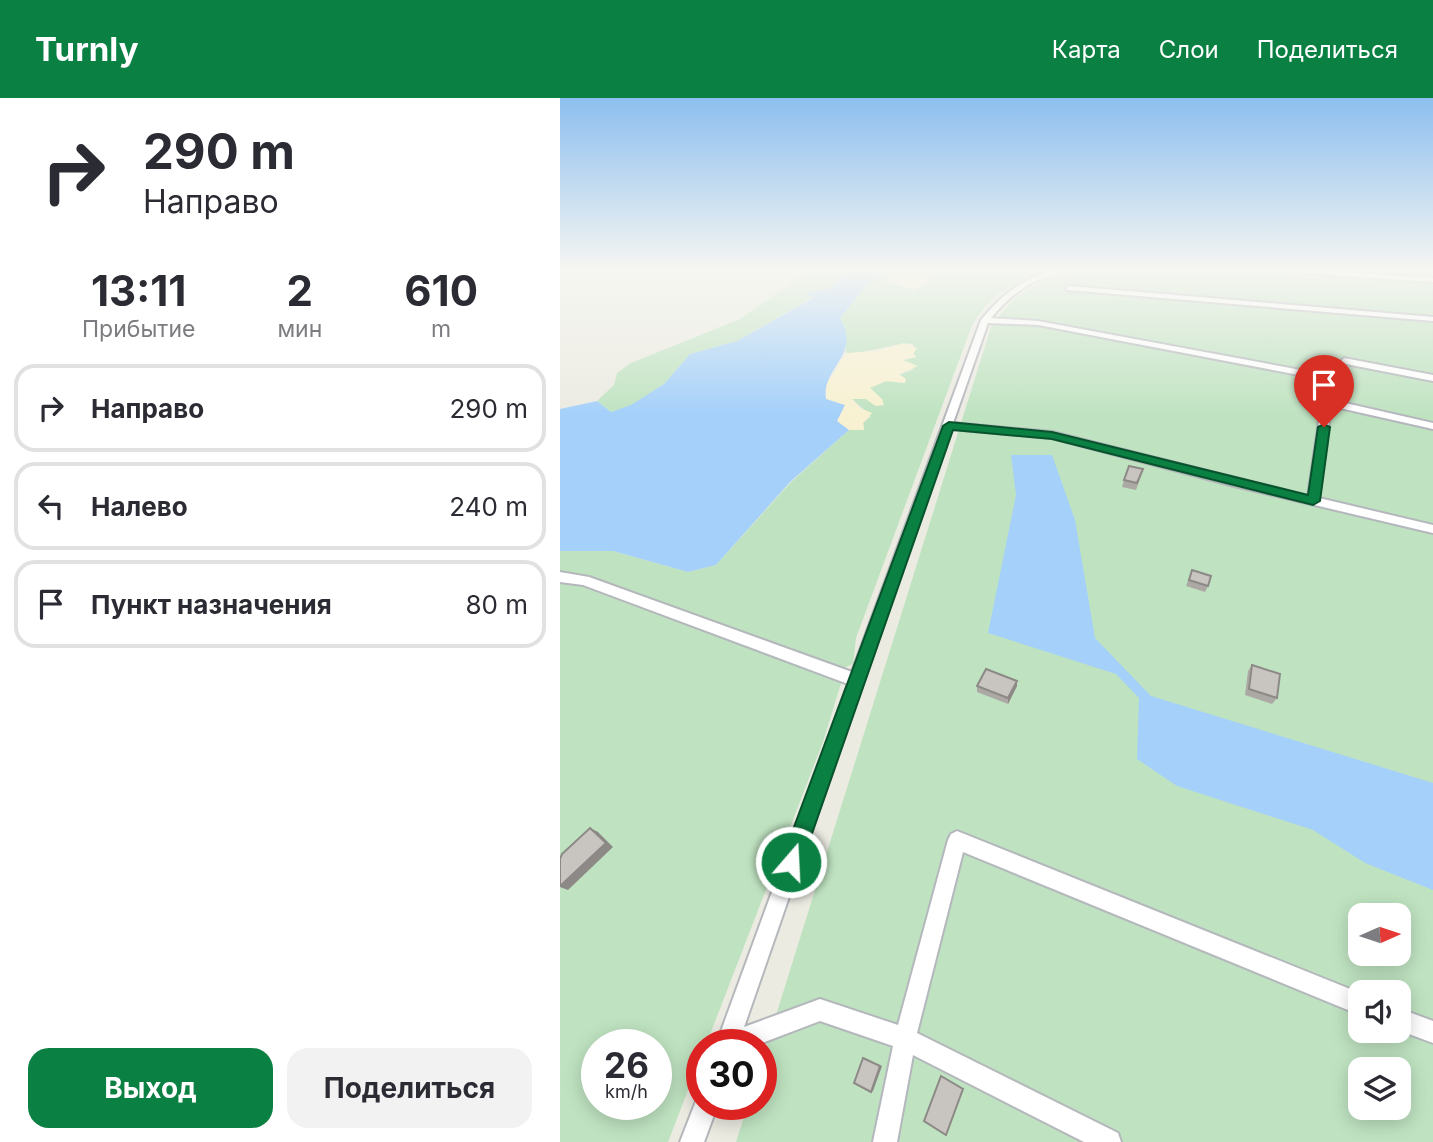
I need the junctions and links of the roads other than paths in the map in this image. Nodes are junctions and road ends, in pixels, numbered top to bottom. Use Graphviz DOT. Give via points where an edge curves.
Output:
graph roads {
  1 [pos="985,320"];
  2 [pos="1330,378"];
  3 [pos="1433,378"];
  4 [pos="1327,402"];
  5 [pos="949,426"];
  6 [pos="1433,426"];
  7 [pos="1313,501"];
  8 [pos="1433,529"];
  9 [pos="560,577"];
  10 [pos="856,680"];
  11 [pos="1348,999"];
  12 [pos="1411,1024"];
  13 [pos="733,1029"];
  14 [pos="770,1029"];
  15 [pos="1433,1032"];
  16 [pos="905,1039"];
  17 [pos="700,1120"];
  18 [pos="692,1142"];
  19 [pos="885,1142"];
  20 [pos="1109,1142"];
  1 -- 2 [label="street" via="1038,323"];
  1 -- 5 [label="street"];
  2 -- 3 [label="street" via="1344,361"];
  2 -- 4 [label="street"];
  4 -- 6 [label="street"];
  4 -- 7 [label="street"];
  5 -- 7 [label="street" via="1052,435"];
  5 -- 10 [label="street"];
  7 -- 8 [label="street"];
  9 -- 10 [label="street" via="584,580"];
  10 -- 13 [label="street"];
  11 -- 16 [label="street" via="957,840"];
  12 -- 15 [label="street"];
  14 -- 16 [label="street" via="820,1010"];
  16 -- 19 [label="street"];
  16 -- 20 [label="street"];
  17 -- 18 [label="street"];
}
